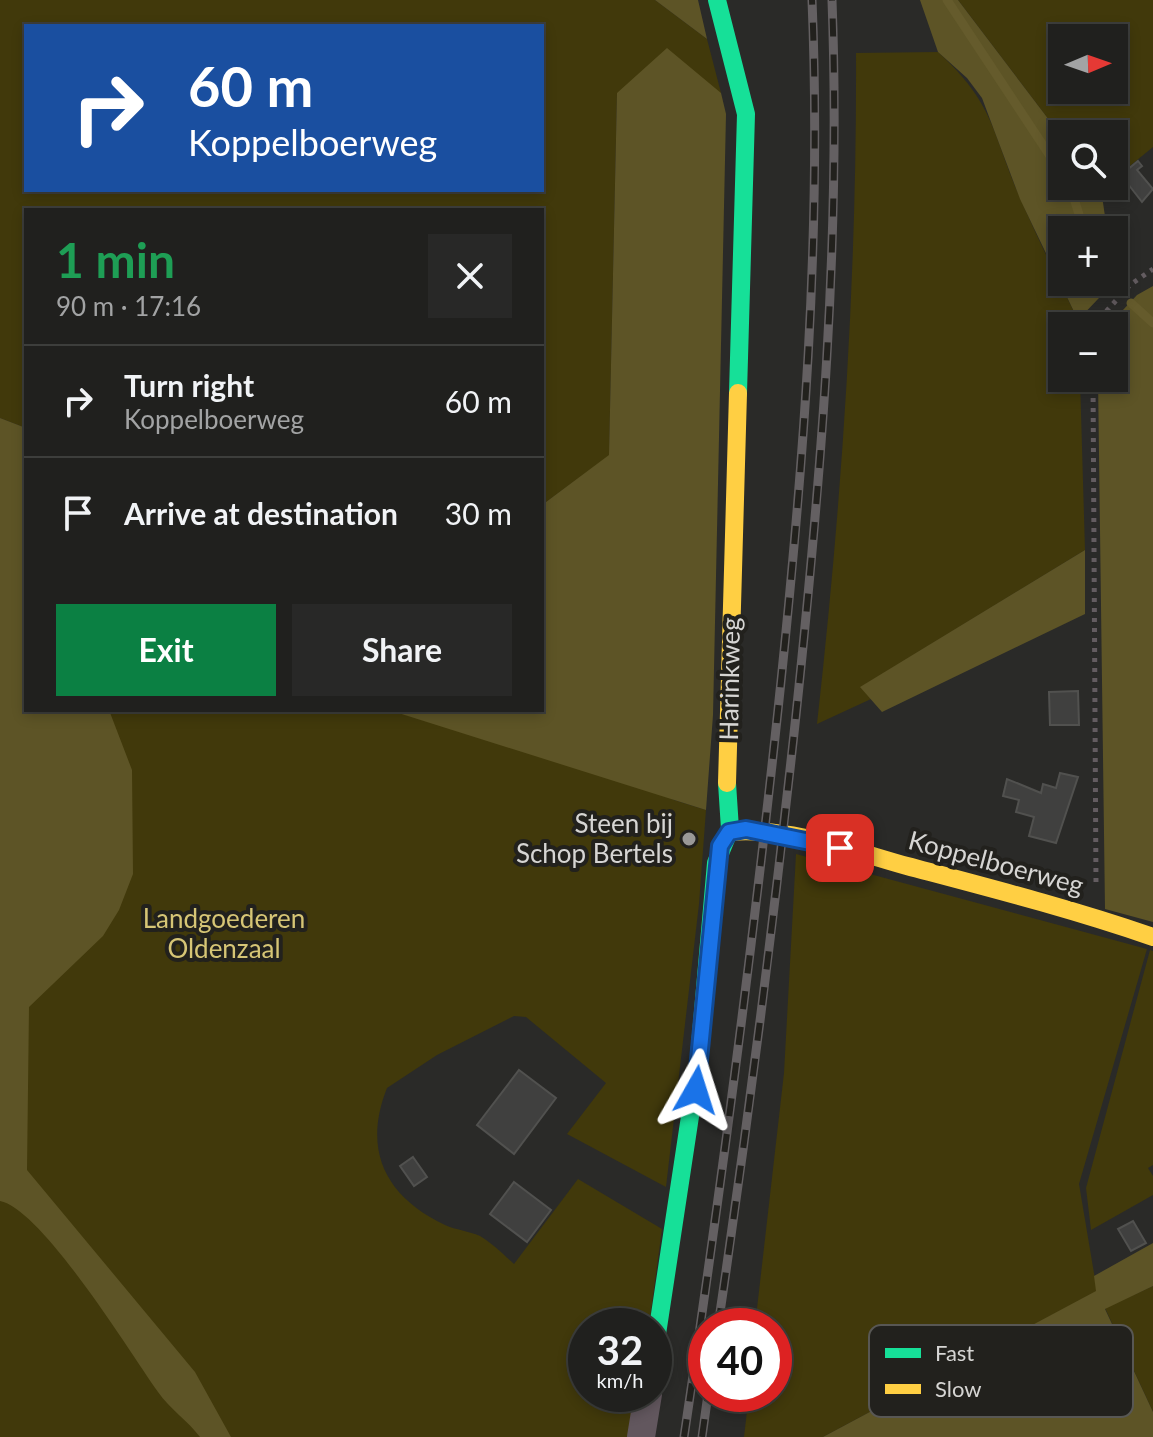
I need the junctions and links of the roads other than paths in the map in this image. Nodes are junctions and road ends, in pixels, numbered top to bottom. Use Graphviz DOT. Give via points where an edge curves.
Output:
graph roads {
  1 [pos="717,0"];
  2 [pos="729,832"];
  3 [pos="1153,937"];
  4 [pos="661,1308"];
  5 [pos="645,1412"];
  6 [pos="641,1437"];
  1 -- 2 [label="street, Harinkweg" via="746,114"];
  2 -- 3 [label="street, Koppelboerweg" via="746,829 840,848 1096,916"];
  2 -- 4 [label="street, Harinkweg" via="717,856 696,1090"];
  5 -- 6 [label="street"];
}
